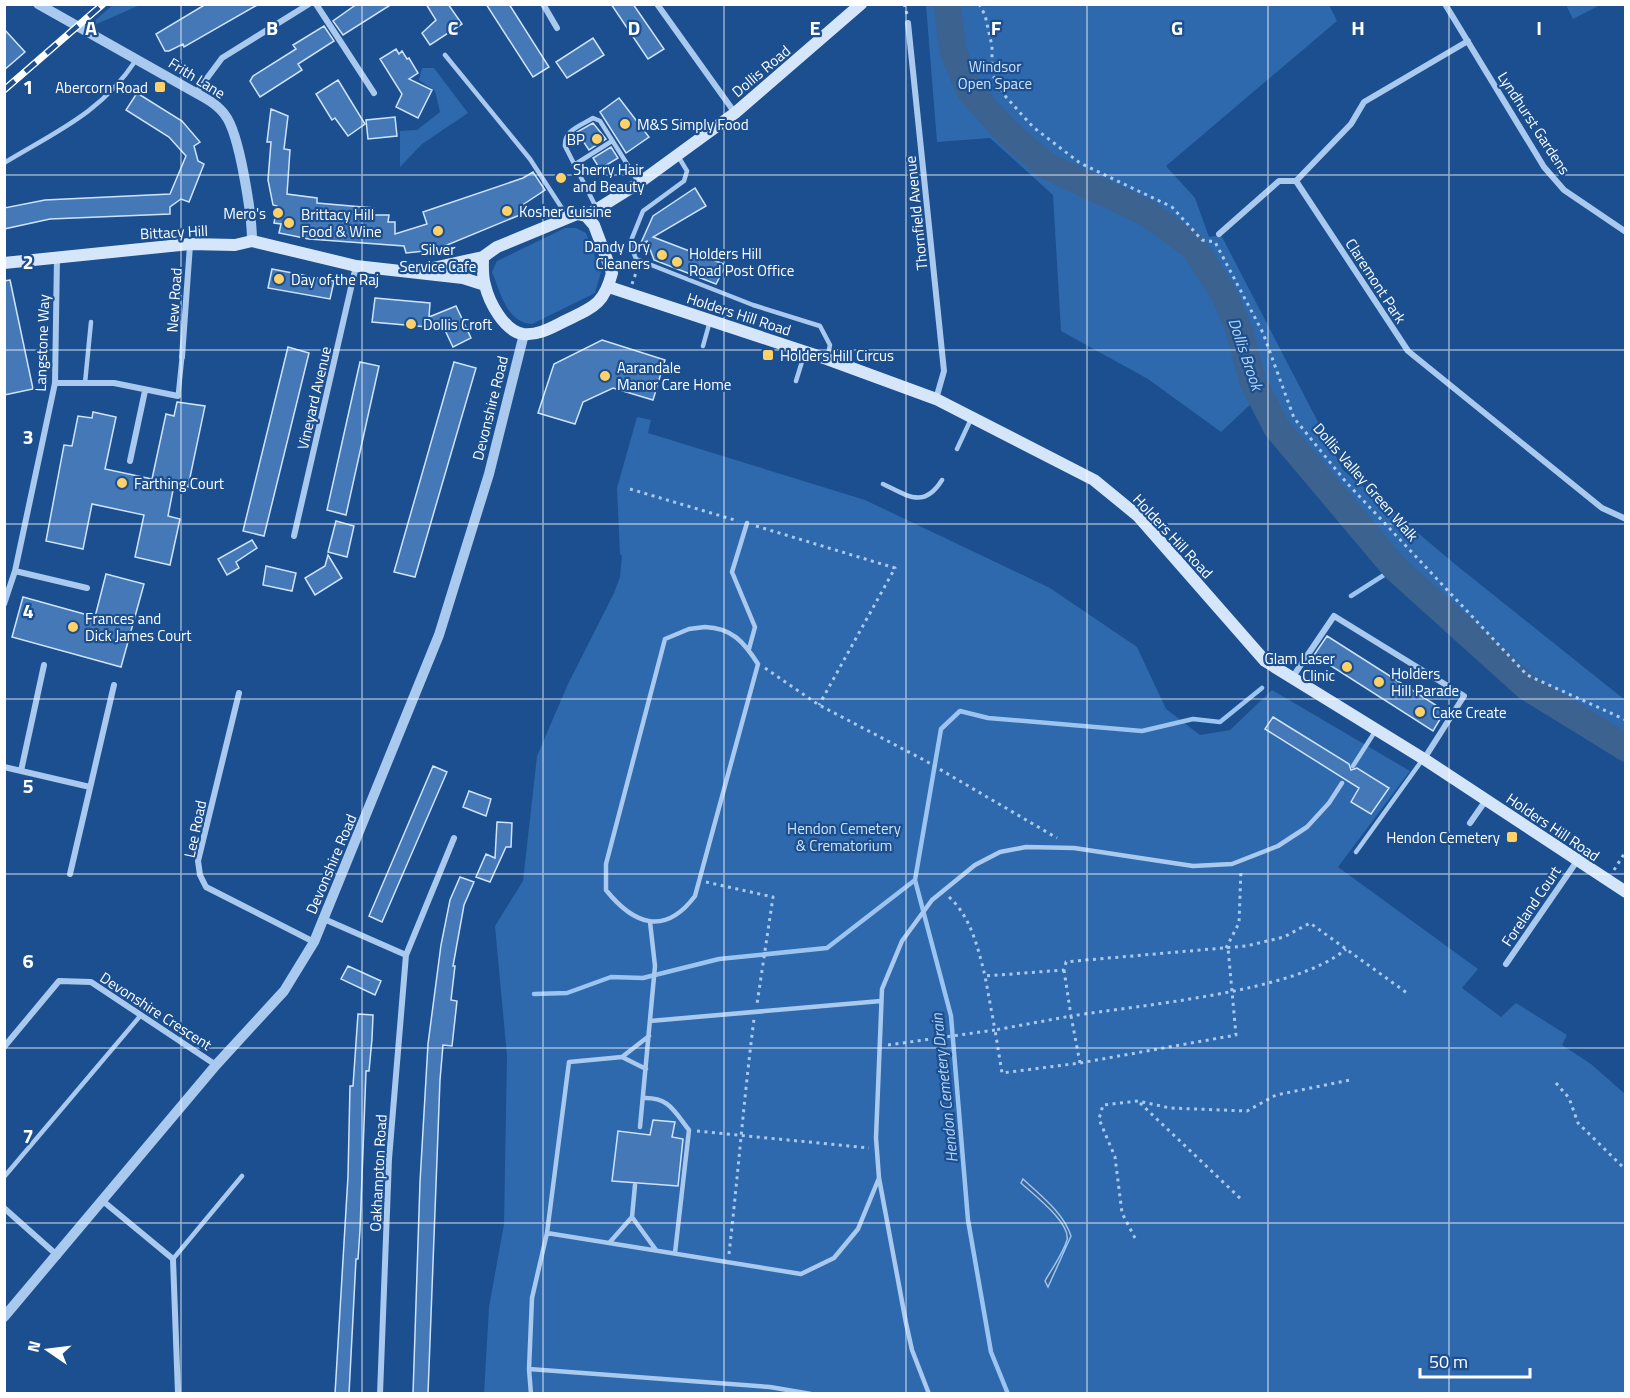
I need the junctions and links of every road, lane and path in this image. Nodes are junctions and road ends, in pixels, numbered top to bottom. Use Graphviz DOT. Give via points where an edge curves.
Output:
graph roads {
  1 [pos="38,4"];
  2 [pos="309,4"];
  3 [pos="316,4"];
  4 [pos="543,4"];
  5 [pos="657,4"];
  6 [pos="861,4"];
  7 [pos="979,4"];
  8 [pos="1445,4"];
  9 [pos="908,22"];
  10 [pos="557,28"];
  11 [pos="1468,41"];
  12 [pos="445,55"];
  13 [pos="136,60"];
  14 [pos="196,93"];
  15 [pos="374,93"];
  16 [pos="735,113"];
  17 [pos="612,141"];
  18 [pos="678,156"];
  19 [pos="4,163"];
  20 [pos="574,165"];
  21 [pos="1296,181"];
  22 [pos="639,183"];
  23 [pos="592,213"];
  24 [pos="567,216"];
  25 [pos="1626,232"];
  26 [pos="1219,234"];
  27 [pos="252,241"];
  28 [pos="190,244"];
  29 [pos="57,257"];
  30 [pos="483,257"];
  31 [pos="639,262"];
  32 [pos="4,263"];
  33 [pos="356,266"];
  34 [pos="414,273"];
  35 [pos="485,285"];
  36 [pos="609,287"];
  37 [pos="629,293"];
  38 [pos="710,321"];
  39 [pos="91,322"];
  40 [pos="524,334"];
  41 [pos="703,346"];
  42 [pos="806,352"];
  43 [pos="182,357"];
  44 [pos="827,359"];
  45 [pos="796,381"];
  46 [pos="55,383"];
  47 [pos="85,383"];
  48 [pos="145,391"];
  49 [pos="178,396"];
  50 [pos="936,399"];
  51 [pos="972,417"];
  52 [pos="957,449"];
  53 [pos="130,461"];
  54 [pos="942,480"];
  55 [pos="883,484"];
  56 [pos="630,489"];
  57 [pos="1626,519"];
  58 [pos="747,523"];
  59 [pos="294,536"];
  60 [pos="15,571"];
  61 [pos="87,588"];
  62 [pos="4,604"];
  63 [pos="748,649"];
  64 [pos="758,664"];
  65 [pos="44,665"];
  66 [pos="1292,678"];
  67 [pos="114,685"];
  68 [pos="239,693"];
  69 [pos="819,705"];
  70 [pos="1626,720"];
  71 [pos="1376,730"];
  72 [pos="1424,759"];
  73 [pos="1353,766"];
  74 [pos="4,767"];
  75 [pos="21,771"];
  76 [pos="1342,783"];
  77 [pos="90,787"];
  78 [pos="1486,800"];
  79 [pos="1470,823"];
  80 [pos="454,838"];
  81 [pos="1074,848"];
  82 [pos="1626,851"];
  83 [pos="1356,852"];
  84 [pos="1241,861"];
  85 [pos="1577,861"];
  86 [pos="70,874"];
  87 [pos="700,881"];
  88 [pos="1608,881"];
  89 [pos="942,891"];
  90 [pos="1626,892"];
  91 [pos="324,919"];
  92 [pos="650,922"];
  93 [pos="314,942"];
  94 [pos="1227,948"];
  95 [pos="1346,949"];
  96 [pos="406,955"];
  97 [pos="1506,964"];
  98 [pos="1064,970"];
  99 [pos="985,976"];
  100 [pos="1232,990"];
  101 [pos="1407,993"];
  102 [pos="881,1001"];
  103 [pos="755,1012"];
  104 [pos="141,1015"];
  105 [pos="1071,1016"];
  106 [pos="650,1021"];
  107 [pos="995,1030"];
  108 [pos="649,1036"];
  109 [pos="880,1046"];
  110 [pos="4,1047"];
  111 [pos="622,1057"];
  112 [pos="1080,1063"];
  113 [pos="216,1065"];
  114 [pos="646,1069"];
  115 [pos="1350,1080"];
  116 [pos="1556,1083"];
  117 [pos="643,1098"];
  118 [pos="1138,1101"];
  119 [pos="640,1127"];
  120 [pos="689,1130"];
  121 [pos="743,1135"];
  122 [pos="877,1148"];
  123 [pos="1626,1170"];
  124 [pos="242,1176"];
  125 [pos="4,1177"];
  126 [pos="879,1178"];
  127 [pos="635,1185"];
  128 [pos="1243,1201"];
  129 [pos="104,1202"];
  130 [pos="4,1208"];
  131 [pos="632,1217"];
  132 [pos="547,1233"];
  133 [pos="1136,1238"];
  134 [pos="610,1242"];
  135 [pos="656,1250"];
  136 [pos="675,1253"];
  137 [pos="58,1256"];
  138 [pos="173,1259"];
  139 [pos="728,1262"];
  140 [pos="4,1317"];
  141 [pos="529,1369"];
  142 [pos="928,1393"];
  143 [pos="178,1394"];
  144 [pos="380,1394"];
  145 [pos="531,1394"];
  146 [pos="810,1394"];
  1 -- 13 [label="street, Frith Lane"];
  2 -- 14 [label="street" via="222,58"];
  3 -- 15 [label="street"];
  4 -- 10 [label="street"];
  5 -- 16 [label="street"];
  6 -- 16 [label="main road, Dollis Road"];
  7 -- 70 [label="path, Dollis Valley Green Walk" via="992,46 992,74 1006,97 1034,127 1080,163 1172,207 1202,240 1215,242 1263,333 1294,418 1346,482 1527,675"];
  8 -- 11 [label="street, Lyndhurst Gardens"];
  9 -- 50 [label="street, Thornfield Avenue" via="944,371"];
  11 -- 21 [label="street" via="1364,102 1351,124"];
  11 -- 25 [label="street, Lyndhurst Gardens" via="1544,167 1564,190"];
  12 -- 24 [label="lane" via="530,159"];
  13 -- 14 [label="street, Frith Lane"];
  13 -- 19 [label="lane" via="121,83 98,106"];
  14 -- 27 [label="street, Frith Lane" via="226,116 235,137"];
  16 -- 18 [label="main road, Dollis Road"];
  17 -- 20 [label="lane"];
  17 -- 20 [label="lane" via="592,118 568,132 565,146"];
  17 -- 22 [label="lane"];
  18 -- 22 [label="main road, Dollis Road"];
  18 -- 31 [label="lane" via="687,171 684,181 643,211 630,243"];
  20 -- 23 [label="lane"];
  21 -- 26 [label="street" via="1279,181"];
  21 -- 57 [label="street, Claremont Park" via="1408,351 1602,508"];
  22 -- 23 [label="main road, Dollis Road"];
  23 -- 24 [label="main road"];
  23 -- 36 [label="main road" via="612,273"];
  24 -- 30 [label="main road"];
  27 -- 28 [label="main road, Bittacy Hill" via="235,245"];
  27 -- 33 [label="main road, Bittacy Hill"];
  28 -- 29 [label="main road, Bittacy Hill"];
  28 -- 43 [label="street, New Road"];
  29 -- 32 [label="main road, Bittacy Hill"];
  29 -- 46 [label="street, Langstone Way"];
  30 -- 34 [label="main road, Bittacy Hill"];
  30 -- 35 [label="main road"];
  31 -- 37 [label="path"];
  31 -- 44 [label="lane" via="820,326 830,345"];
  33 -- 34 [label="main road, Bittacy Hill"];
  33 -- 59 [label="street, Vineyard Avenue"];
  34 -- 35 [label="main road, Bittacy Hill" via="463,278"];
  35 -- 40 [label="main road" via="503,321"];
  36 -- 37 [label="main road, Holders Hill Road"];
  36 -- 40 [label="main road" via="603,300 593,308 540,333"];
  37 -- 38 [label="main road, Holders Hill Road"];
  38 -- 41 [label="lane"];
  38 -- 42 [label="main road, Holders Hill Road"];
  39 -- 47 [label="lane"];
  40 -- 91 [label="street, Devonshire Road" via="489,474 440,635"];
  42 -- 44 [label="main road, Holders Hill Road"];
  42 -- 45 [label="lane"];
  43 -- 49 [label="street"];
  44 -- 50 [label="main road, Holders Hill Road"];
  46 -- 47 [label="street"];
  46 -- 60 [label="street, Langstone Way"];
  47 -- 48 [label="street" via="114,383"];
  48 -- 49 [label="street"];
  48 -- 53 [label="street"];
  50 -- 51 [label="main road, Holders Hill Road"];
  51 -- 52 [label="lane"];
  51 -- 66 [label="main road, Holders Hill Road" via="1094,480 1138,516 1265,661"];
  54 -- 55 [label="lane" via="924,498"];
  56 -- 58 [label="path"];
  58 -- 63 [label="lane" via="732,572 755,627"];
  58 -- 69 [label="path" via="895,568"];
  60 -- 61 [label="street"];
  60 -- 62 [label="street, Langstone Way"];
  63 -- 64 [label="lane"];
  63 -- 92 [label="lane" via="734,634 721,628 689,629 665,639 606,864 606,890 622,910"];
  64 -- 69 [label="path"];
  64 -- 87 [label="lane"];
  65 -- 75 [label="street"];
  66 -- 71 [label="main road, Holders Hill Road"];
  66 -- 72 [label="street" via="1334,616 1464,696"];
  67 -- 77 [label="street"];
  68 -- 93 [label="street, Lee Road" via="198,861 200,875 206,887"];
  69 -- 81 [label="path" via="924,760"];
  71 -- 72 [label="main road, Holders Hill Road"];
  71 -- 73 [label="lane"];
  72 -- 78 [label="main road, Holders Hill Road"];
  72 -- 83 [label="lane"];
  74 -- 75 [label="street"];
  75 -- 77 [label="street"];
  76 -- 84 [label="lane" via="1307,827 1278,846"];
  77 -- 86 [label="street"];
  78 -- 79 [label="street"];
  78 -- 85 [label="main road, Holders Hill Road"];
  80 -- 96 [label="street, Oakhampton Road"];
  81 -- 84 [label="lane" via="1193,866"];
  81 -- 89 [label="lane" via="1026,847 1000,852 975,865"];
  82 -- 88 [label="path"];
  84 -- 94 [label="path" via="1239,922"];
  85 -- 88 [label="main road, Holders Hill Road"];
  85 -- 97 [label="street, Foreland Court"];
  87 -- 92 [label="lane" via="685,910"];
  87 -- 103 [label="path" via="772,897"];
  88 -- 90 [label="main road, Holders Hill Road"];
  89 -- 99 [label="path" via="956,904 976,938"];
  89 -- 102 [label="lane" via="902,941 882,989"];
  91 -- 93 [label="street, Devonshire Road"];
  91 -- 96 [label="street"];
  92 -- 106 [label="lane" via="656,966"];
  93 -- 113 [label="street, Devonshire Road" via="284,991"];
  94 -- 95 [label="path" via="1274,940 1310,923"];
  94 -- 98 [label="path" via="1066,962"];
  94 -- 100 [label="path"];
  95 -- 100 [label="path" via="1289,977"];
  95 -- 101 [label="path"];
  96 -- 144 [label="street, Oakhampton Road" via="389,1159"];
  98 -- 99 [label="path"];
  98 -- 105 [label="path"];
  99 -- 107 [label="path"];
  100 -- 105 [label="path"];
  100 -- 112 [label="path" via="1236,1035"];
  102 -- 103 [label="lane"];
  102 -- 109 [label="lane"];
  103 -- 106 [label="lane"];
  103 -- 121 [label="path" via="743,1101"];
  104 -- 110 [label="street, Devonshire Crescent" via="91,982 59,981"];
  104 -- 113 [label="street, Devonshire Crescent"];
  104 -- 125 [label="lane"];
  105 -- 107 [label="path"];
  105 -- 112 [label="path"];
  106 -- 108 [label="lane"];
  107 -- 109 [label="path"];
  107 -- 112 [label="path" via="1002,1073"];
  108 -- 111 [label="lane"];
  108 -- 114 [label="lane"];
  109 -- 122 [label="lane"];
  111 -- 114 [label="lane"];
  111 -- 132 [label="lane" via="569,1062"];
  113 -- 129 [label="street, Devonshire Road"];
  114 -- 117 [label="lane"];
  115 -- 118 [label="path" via="1276,1095 1247,1111 1170,1108"];
  116 -- 123 [label="path" via="1569,1098 1578,1123"];
  117 -- 119 [label="lane"];
  117 -- 120 [label="lane" via="665,1101"];
  118 -- 128 [label="path"];
  118 -- 133 [label="path" via="1113,1102 1103,1105 1100,1111 1115,1157 1122,1213"];
  120 -- 121 [label="path"];
  120 -- 136 [label="lane"];
  121 -- 122 [label="path"];
  121 -- 139 [label="path"];
  122 -- 126 [label="lane"];
  124 -- 138 [label="lane"];
  126 -- 139 [label="lane" via="858,1229 834,1258 801,1274"];
  126 -- 142 [label="lane" via="912,1350"];
  127 -- 131 [label="lane"];
  129 -- 137 [label="street, Devonshire Road"];
  129 -- 138 [label="street"];
  130 -- 137 [label="street"];
  131 -- 134 [label="lane"];
  131 -- 135 [label="lane"];
  132 -- 134 [label="lane"];
  132 -- 141 [label="lane" via="532,1298"];
  134 -- 135 [label="lane"];
  135 -- 136 [label="lane"];
  136 -- 139 [label="lane"];
  137 -- 140 [label="street, Devonshire Road"];
  138 -- 143 [label="street"];
  141 -- 145 [label="lane"];
  141 -- 146 [label="lane" via="770,1387"];
}
